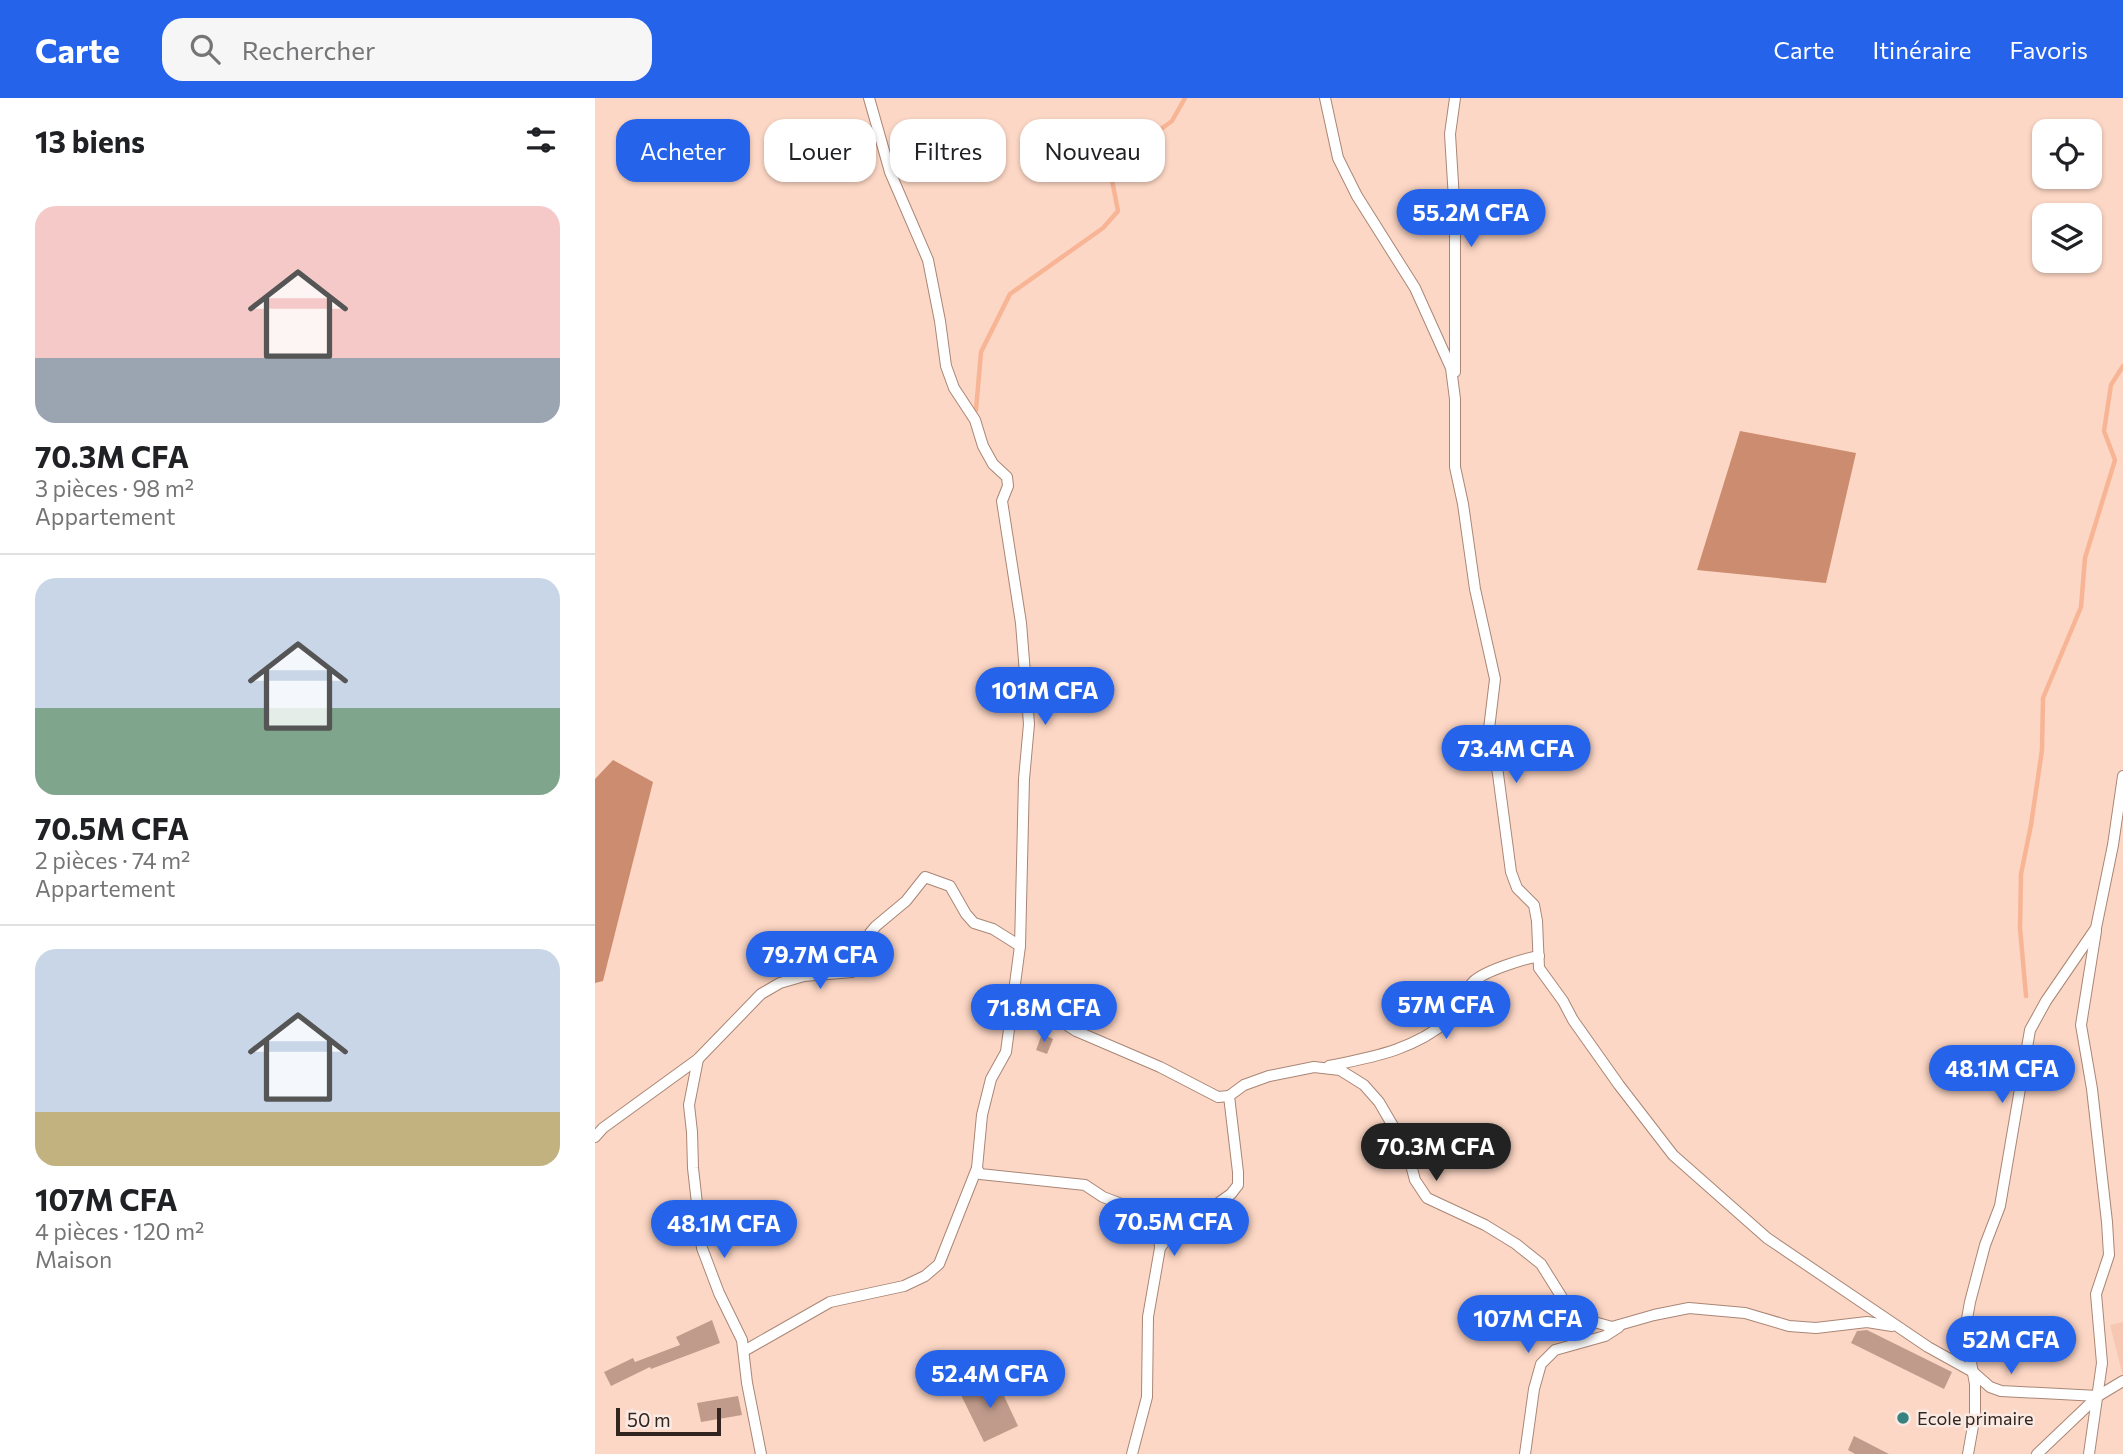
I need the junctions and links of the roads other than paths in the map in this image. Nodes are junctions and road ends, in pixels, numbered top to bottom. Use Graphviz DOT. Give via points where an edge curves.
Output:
graph roads {
  1 [pos="869,98"];
  2 [pos="1325,98"];
  3 [pos="1455,98"];
  4 [pos="1455,399"];
  5 [pos="2123,776"];
  6 [pos="2096,928"];
  7 [pos="1020,946"];
  8 [pos="1539,956"];
  9 [pos="1014,989"];
  10 [pos="698,1059"];
  11 [pos="1326,1067"];
  12 [pos="1229,1096"];
  13 [pos="595,1137"];
  14 [pos="977,1168"];
  15 [pos="1160,1248"];
  16 [pos="1624,1323"];
  17 [pos="1898,1327"];
  18 [pos="744,1351"];
  19 [pos="1973,1372"];
  20 [pos="2123,1381"];
  21 [pos="2098,1396"];
  22 [pos="761,1454"];
  23 [pos="1132,1454"];
  24 [pos="1525,1454"];
  25 [pos="1968,1454"];
  26 [pos="2037,1454"];
  27 [pos="2089,1454"];
  1 -- 7 [label="street" via="890,172 927,260 954,388 975,420 993,464 1007,477 1002,501 1021,623 1030,724 1024,779"];
  2 -- 4 [label="street" via="1338,158 1415,288 1451,368"];
  3 -- 4 [label="street" via="1450,134"];
  4 -- 8 [label="street" via="1455,467 1495,679 1489,729 1511,872 1517,888 1534,905"];
  5 -- 6 [label="street"];
  6 -- 19 [label="street" via="2030,1030 2000,1206 1968,1312 1965,1330"];
  6 -- 21 [label="street" via="2081,1025 2109,1255 2096,1294 2102,1363"];
  7 -- 9 [label="street"];
  7 -- 10 [label="street" via="974,923 950,886 925,877 870,933 865,965 852,972 780,983 761,994"];
  8 -- 11 [label="street" via="1513,962 1473,981 1452,1017 1426,1037 1391,1053"];
  8 -- 17 [label="street" via="1546,981 1673,1155 1767,1238"];
  9 -- 12 [label="street" via="1076,1031 1218,1097"];
  9 -- 14 [label="street" via="1006,1052 991,1079 982,1115"];
  10 -- 13 [label="street"];
  10 -- 18 [label="street" via="689,1105 702,1248"];
  11 -- 12 [label="street" via="1269,1076"];
  11 -- 16 [label="street" via="1340,1070 1379,1102 1407,1150 1415,1180 1427,1198 1516,1244 1541,1264 1566,1304 1587,1320 1612,1327"];
  12 -- 15 [label="street" via="1238,1185"];
  14 -- 15 [label="street" via="980,1174 1085,1185 1103,1197 1156,1217"];
  14 -- 18 [label="street" via="939,1264 925,1276 904,1286 830,1302"];
  15 -- 23 [label="street" via="1148,1317 1147,1397"];
  16 -- 17 [label="street" via="1689,1308 1745,1313 1789,1326 1867,1322"];
  16 -- 24 [label="street" via="1605,1336 1555,1350 1541,1364"];
  17 -- 19 [label="street"];
  18 -- 22 [label="street"];
  19 -- 21 [label="street" via="2001,1391"];
  19 -- 25 [label="street" via="1975,1415"];
  20 -- 21 [label="street"];
  21 -- 26 [label="street"];
  21 -- 27 [label="street"];
}
